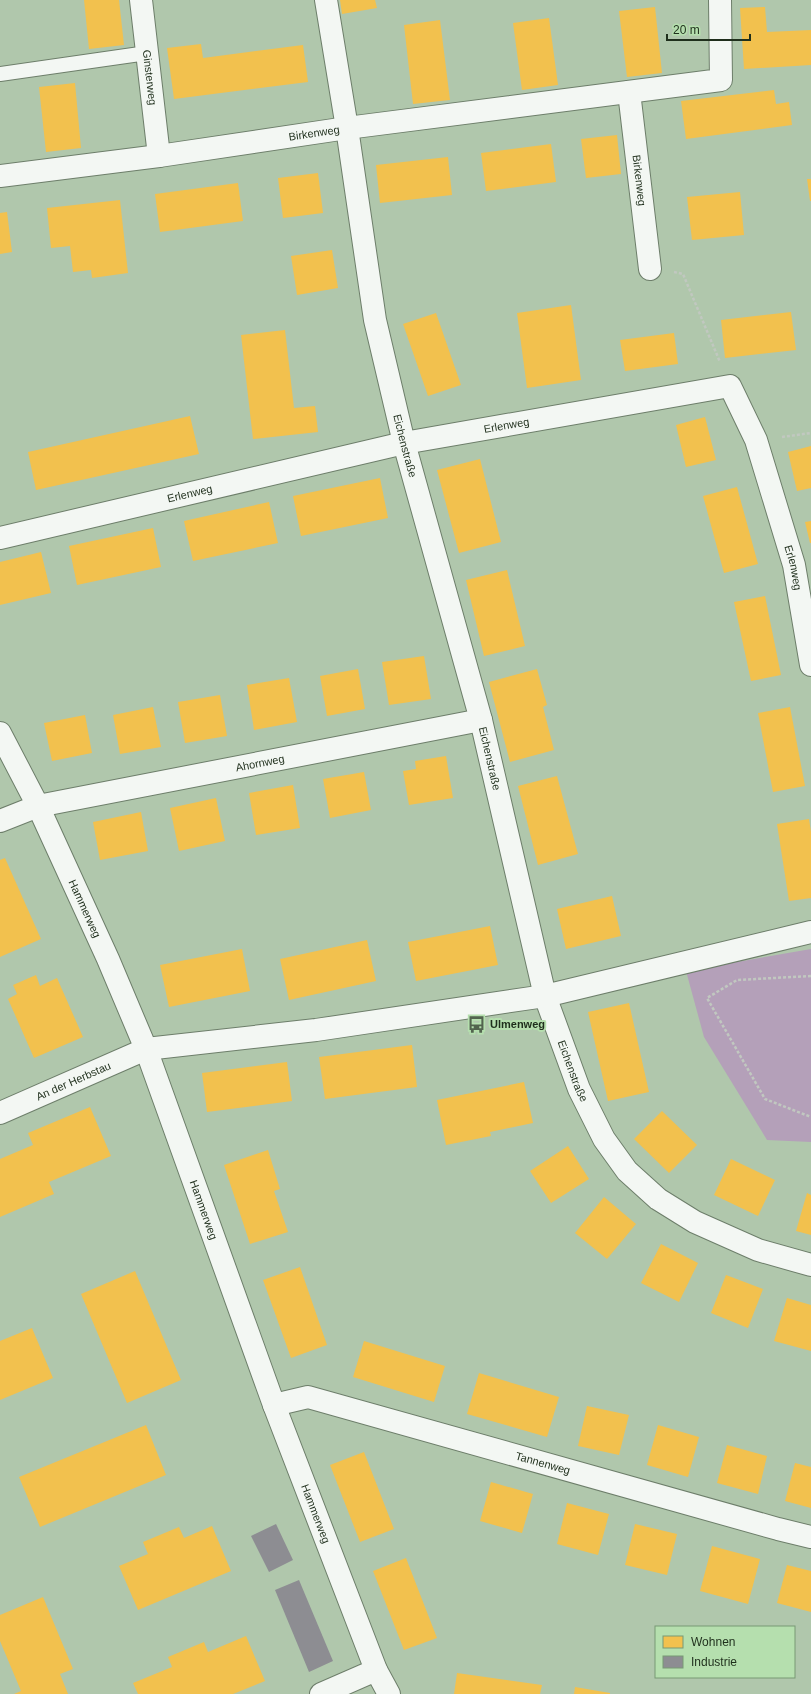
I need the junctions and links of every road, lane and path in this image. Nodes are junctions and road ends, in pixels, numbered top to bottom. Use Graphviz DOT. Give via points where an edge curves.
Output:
graph roads {
  1 [pos="141,0"];
  2 [pos="326,0"];
  3 [pos="720,0"];
  4 [pos="147,53"];
  5 [pos="0,74"];
  6 [pos="629,92"];
  7 [pos="347,128"];
  8 [pos="159,156"];
  9 [pos="0,176"];
  10 [pos="650,269"];
  11 [pos="730,386"];
  12 [pos="404,443"];
  13 [pos="0,538"];
  14 [pos="811,665"];
  15 [pos="481,720"];
  16 [pos="0,733"];
  17 [pos="38,806"];
  18 [pos="0,821"];
  19 [pos="811,932"];
  20 [pos="811,976"];
  21 [pos="545,996"];
  22 [pos="146,1049"];
  23 [pos="0,1112"];
  24 [pos="811,1117"];
  25 [pos="811,1265"];
  26 [pos="274,1405"];
  27 [pos="811,1537"];
  28 [pos="376,1670"];
  29 [pos="321,1694"];
  30 [pos="389,1694"];
  1 -- 4 [label="street, Ginsterweg"];
  2 -- 7 [label="street"];
  3 -- 6 [label="street, Birkenweg" via="721,80"];
  4 -- 5 [label="lane"];
  4 -- 8 [label="street, Ginsterweg"];
  6 -- 7 [label="street, Birkenweg"];
  6 -- 10 [label="street, Birkenweg"];
  7 -- 8 [label="street, Birkenweg"];
  7 -- 12 [label="street, Eichenstraße" via="374,320"];
  8 -- 9 [label="street, Birkenweg"];
  10 -- 11 [label="path" via="683,274"];
  11 -- 12 [label="street, Erlenweg"];
  11 -- 14 [label="street, Erlenweg" via="756,440 794,565"];
  12 -- 13 [label="street, Erlenweg"];
  12 -- 15 [label="street, Eichenstraße"];
  15 -- 17 [label="street, Ahornweg"];
  15 -- 21 [label="street, Eichenstraße"];
  16 -- 17 [label="street, Hammerweg"];
  17 -- 18 [label="street, Ahornweg"];
  17 -- 22 [label="street, Hammerweg"];
  19 -- 21 [label="street"];
  20 -- 24 [label="path" via="737,980 707,998 765,1099"];
  21 -- 22 [label="street" via="316,1030"];
  21 -- 25 [label="street, Eichenstraße" via="579,1089 604,1139 627,1171 658,1199 695,1222 758,1250"];
  22 -- 23 [label="street, An der Herbstau"];
  22 -- 26 [label="street, Hammerweg"];
  26 -- 27 [label="street, Tannenweg" via="308,1397"];
  26 -- 28 [label="street, Hammerweg"];
  28 -- 29 [label="street"];
  28 -- 30 [label="street, Hammerweg"];
}
